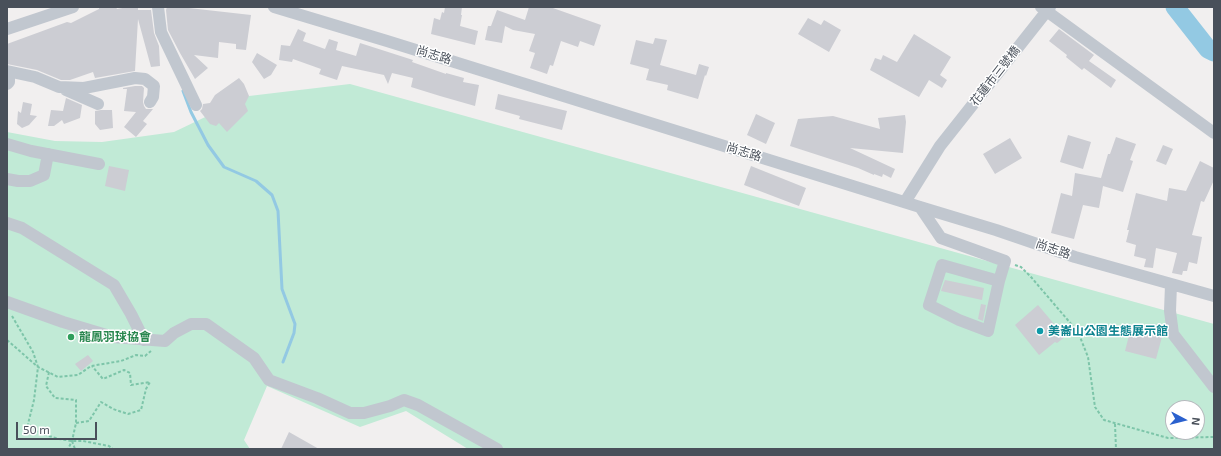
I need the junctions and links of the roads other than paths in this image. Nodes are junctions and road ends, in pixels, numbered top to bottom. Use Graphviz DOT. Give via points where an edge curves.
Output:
graph roads {
  1 [pos="73,7"];
  2 [pos="158,7"];
  3 [pos="274,7"];
  4 [pos="1041,7"];
  5 [pos="1050,7"];
  6 [pos="7,29"];
  7 [pos="7,72"];
  8 [pos="7,84"];
  9 [pos="59,87"];
  10 [pos="150,102"];
  11 [pos="98,104"];
  12 [pos="196,105"];
  13 [pos="1214,134"];
  14 [pos="7,144"];
  15 [pos="48,154"];
  16 [pos="99,164"];
  17 [pos="7,179"];
  18 [pos="905,202"];
  19 [pos="920,207"];
  20 [pos="7,223"];
  21 [pos="999,281"];
  22 [pos="1171,285"];
  23 [pos="1214,296"];
  24 [pos="7,302"];
  25 [pos="144,340"];
  26 [pos="1214,387"];
  27 [pos="496,449"];
  1 -- 6 [label="street"];
  2 -- 12 [label="street" via="161,32"];
  3 -- 18 [label="street, 尚志路"];
  4 -- 13 [label="street"];
  5 -- 18 [label="street, 花蓮市三號橋" via="940,146"];
  7 -- 8 [label="street" via="10,77"];
  7 -- 9 [label="street" via="35,77"];
  9 -- 10 [label="street" via="84,88 135,78 145,79 154,86"];
  9 -- 11 [label="street"];
  14 -- 15 [label="street"];
  15 -- 16 [label="street"];
  15 -- 17 [label="street" via="44,175 30,181"];
  18 -- 19 [label="street, 尚志路"];
  19 -- 21 [label="street" via="941,238 1005,261"];
  19 -- 22 [label="street, 尚志路"];
  20 -- 25 [label="street" via="22,228 114,285"];
  21 -- 21 [label="street" via="942,265 929,305 988,331"];
  22 -- 23 [label="street, 尚志路"];
  22 -- 26 [label="street" via="1170,311 1173,334"];
  24 -- 25 [label="street" via="113,337"];
  25 -- 27 [label="street" via="165,341 174,332 192,324 206,324 254,358 269,380 350,413 364,413 404,400 418,405"];
}
